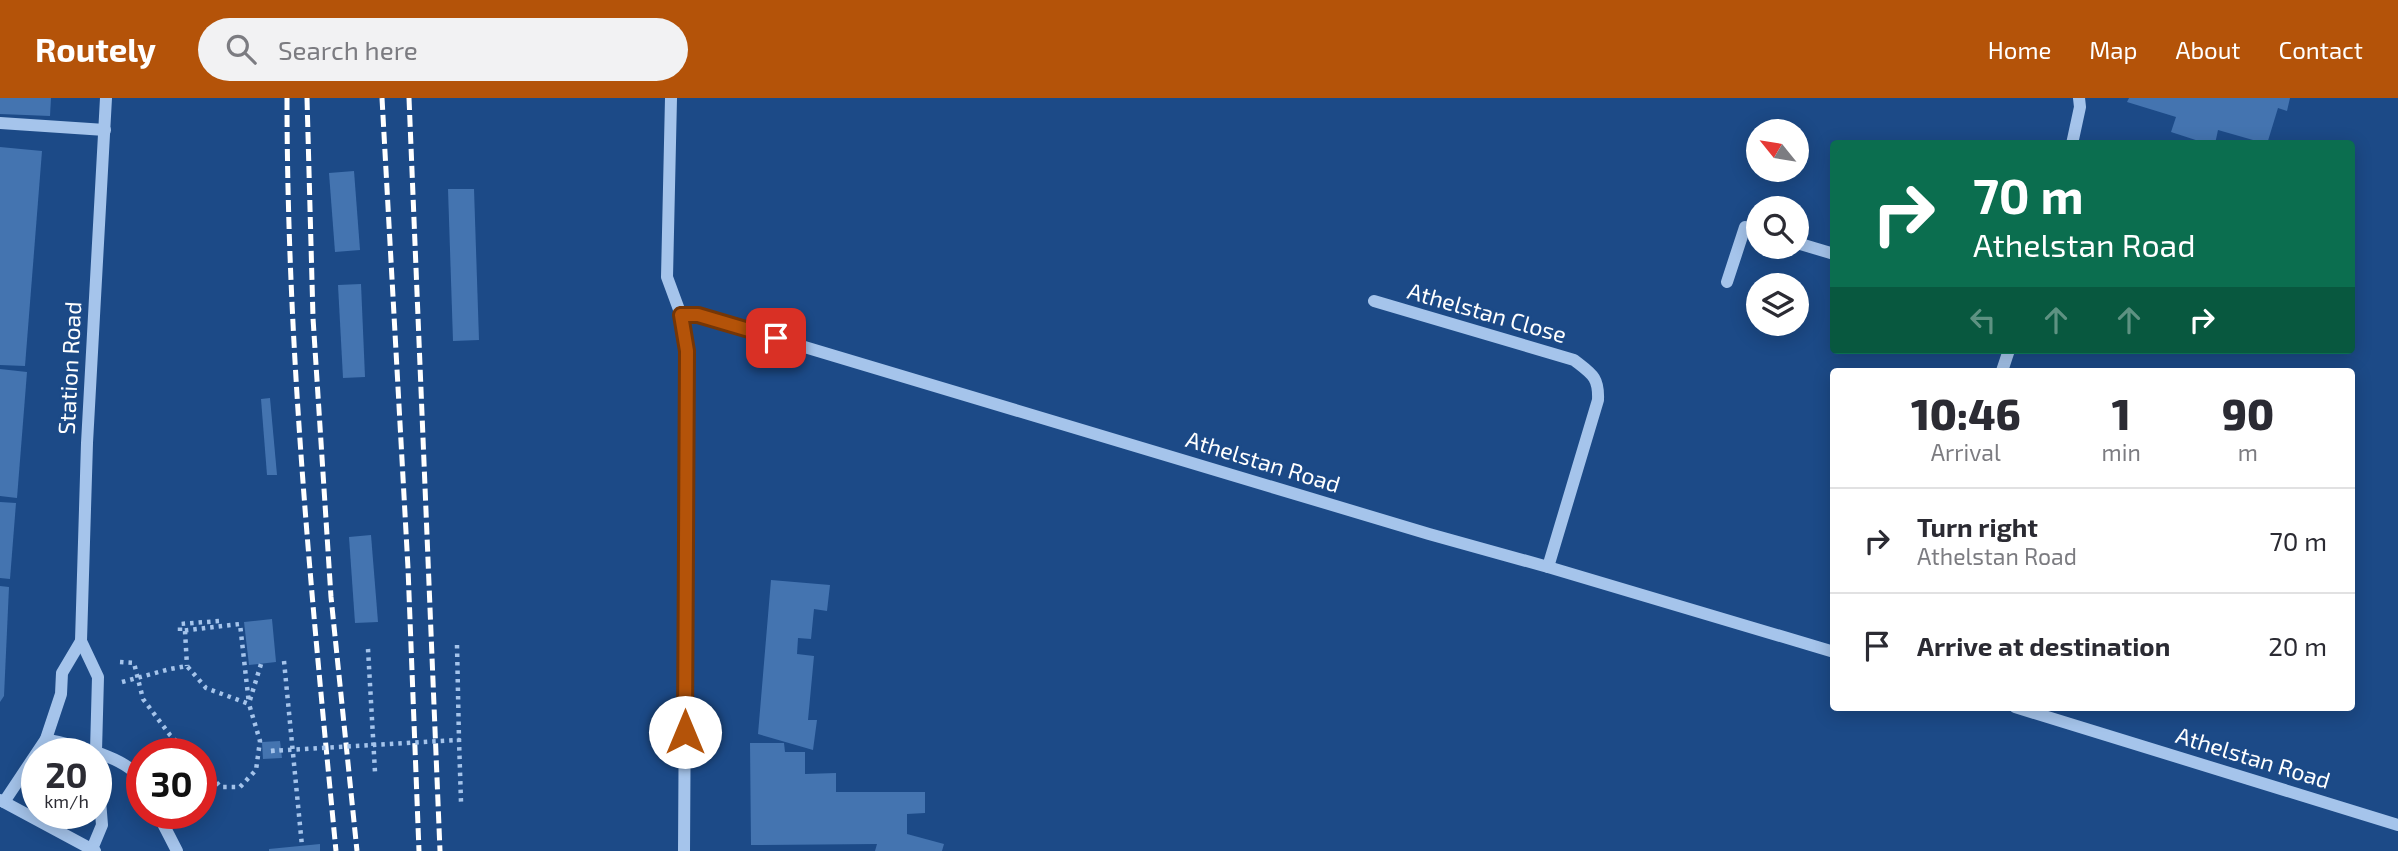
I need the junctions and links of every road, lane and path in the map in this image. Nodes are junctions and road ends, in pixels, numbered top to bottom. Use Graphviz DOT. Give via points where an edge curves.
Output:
graph roads {
  1 [pos="106,98"];
  2 [pos="671,98"];
  3 [pos="2079,98"];
  4 [pos="0,123"];
  5 [pos="105,130"];
  6 [pos="2073,140"];
  7 [pos="1746,227"];
  8 [pos="1809,247"];
  9 [pos="1830,253"];
  10 [pos="1727,282"];
  11 [pos="1374,301"];
  12 [pos="681,315"];
  13 [pos="1548,566"];
  14 [pos="219,621"];
  15 [pos="185,631"];
  16 [pos="81,641"];
  17 [pos="457,645"];
  18 [pos="368,649"];
  19 [pos="1830,651"];
  20 [pos="115,661"];
  21 [pos="284,661"];
  22 [pos="261,664"];
  23 [pos="187,666"];
  24 [pos="138,678"];
  25 [pos="126,681"];
  26 [pos="249,704"];
  27 [pos="2028,711"];
  28 [pos="47,738"];
  29 [pos="96,738"];
  30 [pos="173,738"];
  31 [pos="459,740"];
  32 [pos="372,745"];
  33 [pos="292,749"];
  34 [pos="280,750"];
  35 [pos="375,772"];
  36 [pos="21,775"];
  37 [pos="217,782"];
  38 [pos="2,801"];
  39 [pos="461,802"];
  40 [pos="2398,825"];
  41 [pos="101,829"];
  42 [pos="166,829"];
  43 [pos="302,846"];
  44 [pos="93,850"];
  45 [pos="177,851"];
  46 [pos="684,851"];
  1 -- 5 [label="street, Station Road"];
  2 -- 12 [label="street" via="667,277"];
  3 -- 6 [label="street"];
  4 -- 5 [label="street"];
  5 -- 16 [label="street, Station Road"];
  7 -- 10 [label="street"];
  8 -- 9 [label="street"];
  11 -- 13 [label="street, Athelstan Close" via="1574,360 1599,384"];
  12 -- 13 [label="street, Athelstan Road" via="698,315"];
  12 -- 46 [label="street" via="687,351"];
  13 -- 19 [label="street, Athelstan Road"];
  14 -- 15 [label="path" via="180,624 180,631"];
  15 -- 23 [label="path"];
  15 -- 26 [label="path" via="240,624"];
  16 -- 28 [label="street, Station Road" via="62,673 61,694"];
  16 -- 29 [label="street, Station Road" via="98,677"];
  17 -- 31 [label="path"];
  18 -- 32 [label="path"];
  20 -- 24 [label="path" via="134,663"];
  21 -- 33 [label="path"];
  22 -- 26 [label="path"];
  23 -- 24 [label="path"];
  23 -- 26 [label="path" via="206,688"];
  24 -- 25 [label="path"];
  24 -- 30 [label="path" via="143,699"];
  26 -- 37 [label="path" via="260,741 256,770 240,787"];
  27 -- 40 [label="street, Athelstan Road"];
  31 -- 32 [label="path, bridge"];
  31 -- 39 [label="path, bridge"];
  32 -- 33 [label="path, bridge"];
  32 -- 35 [label="path"];
  33 -- 34 [label="path, bridge" via="271,751"];
  33 -- 43 [label="path"];
  36 -- 38 [label="street, Station Road"];
  38 -- 44 [label="street"];
  41 -- 44 [label="street, Station Road"];
  42 -- 45 [label="street"];
}
